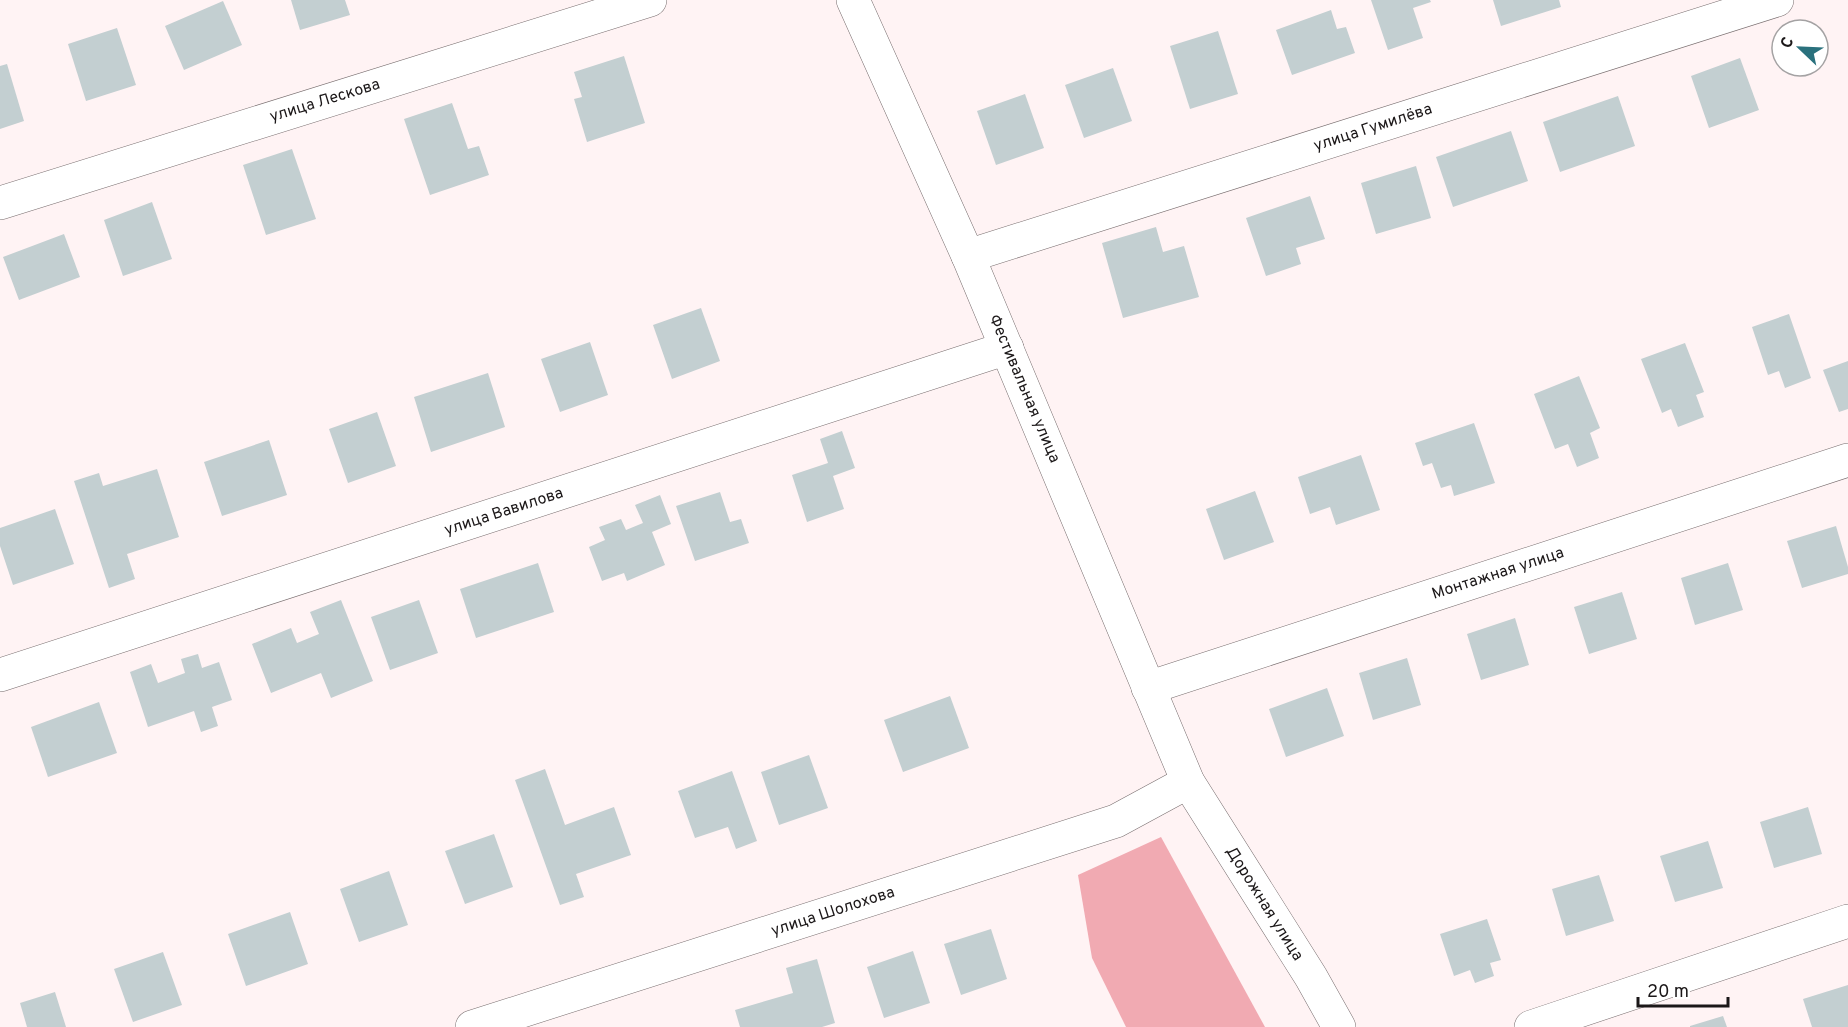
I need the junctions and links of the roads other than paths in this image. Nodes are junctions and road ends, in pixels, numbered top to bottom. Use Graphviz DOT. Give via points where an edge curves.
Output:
graph roads {
  1 [pos="650,0"];
  2 [pos="853,0"];
  3 [pos="1777,0"];
  4 [pos="0,203"];
  5 [pos="968,256"];
  6 [pos="1007,348"];
  7 [pos="1848,460"];
  8 [pos="0,675"];
  9 [pos="1149,688"];
  10 [pos="1188,782"];
  11 [pos="1848,921"];
  12 [pos="472,1027"];
  13 [pos="1339,1027"];
  14 [pos="1531,1027"];
  1 -- 4 [label="street, улица Лескова"];
  2 -- 5 [label="street, Фестивальная улица"];
  3 -- 5 [label="street, улица Гумилёва"];
  5 -- 6 [label="street, Фестивальная улица"];
  6 -- 8 [label="street, улица Вавилова"];
  6 -- 9 [label="street, Фестивальная улица"];
  7 -- 9 [label="street, Монтажная улица"];
  9 -- 10 [label="street, Фестивальная улица"];
  10 -- 12 [label="street, улица Шолохова" via="1116,821"];
  10 -- 13 [label="street, Дорожная улица"];
  11 -- 14 [label="street"];
}
